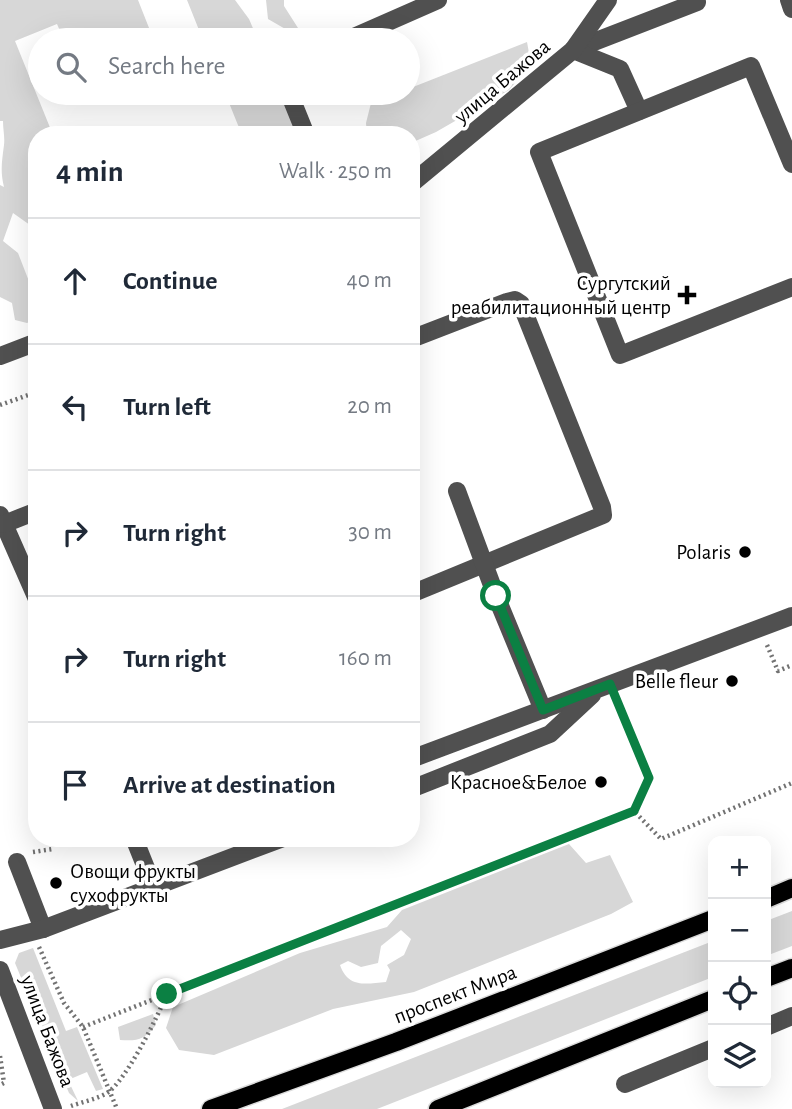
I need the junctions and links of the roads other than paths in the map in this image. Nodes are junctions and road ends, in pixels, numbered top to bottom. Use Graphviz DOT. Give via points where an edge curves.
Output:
graph roads {
  1 [pos="438,0"];
  2 [pos="608,0"];
  3 [pos="789,0"];
  4 [pos="697,2"];
  5 [pos="401,8"];
  6 [pos="792,9"];
  7 [pos="367,28"];
  8 [pos="573,50"];
  9 [pos="294,105"];
  10 [pos="639,111"];
  11 [pos="302,126"];
  12 [pos="792,164"];
  13 [pos="420,177"];
  14 [pos="792,287"];
  15 [pos="420,336"];
  16 [pos="28,345"];
  17 [pos="0,356"];
  18 [pos="457,491"];
  19 [pos="28,513"];
  20 [pos="2,520"];
  21 [pos="485,565"];
  22 [pos="28,579"];
  23 [pos="420,590"];
  24 [pos="792,616"];
  25 [pos="604,687"];
  26 [pos="543,710"];
  27 [pos="480,734"];
  28 [pos="420,756"];
  29 [pos="489,759"];
  30 [pos="420,786"];
  31 [pos="138,847"];
  32 [pos="260,847"];
  33 [pos="17,862"];
  34 [pos="154,888"];
  35 [pos="792,888"];
  36 [pos="771,897"];
  37 [pos="708,921"];
  38 [pos="38,930"];
  39 [pos="0,940"];
  40 [pos="792,968"];
  41 [pos="0,970"];
  42 [pos="771,976"];
  43 [pos="708,1001"];
  44 [pos="792,1016"];
  45 [pos="771,1025"];
  46 [pos="708,1050"];
  47 [pos="625,1084"];
  48 [pos="53,1109"];
  49 [pos="211,1109"];
  50 [pos="438,1109"];
  1 -- 5 [label="street"];
  2 -- 8 [label="street, улица Бажова"];
  3 -- 6 [label="street"];
  4 -- 8 [label="street"];
  5 -- 7 [label="street"];
  8 -- 10 [label="street" via="620,69"];
  8 -- 13 [label="street, улица Бажова"];
  9 -- 11 [label="street"];
  10 -- 12 [label="street" via="751,66"];
  10 -- 14 [label="street" via="539,152 620,355"];
  15 -- 21 [label="street" via="507,302 521,304 602,507 603,515 595,520"];
  16 -- 17 [label="street"];
  18 -- 21 [label="street"];
  19 -- 20 [label="street"];
  20 -- 22 [label="street"];
  21 -- 23 [label="street"];
  21 -- 26 [label="street"];
  24 -- 25 [label="street"];
  25 -- 26 [label="street"];
  25 -- 29 [label="street" via="550,734"];
  26 -- 27 [label="street"];
  27 -- 28 [label="street"];
  27 -- 29 [label="street"];
  29 -- 30 [label="street"];
  31 -- 34 [label="street"];
  32 -- 34 [label="street"];
  33 -- 38 [label="street"];
  34 -- 38 [label="street"];
  35 -- 36 [label="main road"];
  37 -- 49 [label="main road, проспект Мира"];
  38 -- 39 [label="street"];
  40 -- 42 [label="main road"];
  41 -- 48 [label="street, улица Бажова"];
  43 -- 50 [label="main road"];
  44 -- 45 [label="street"];
  46 -- 47 [label="street"];
}
